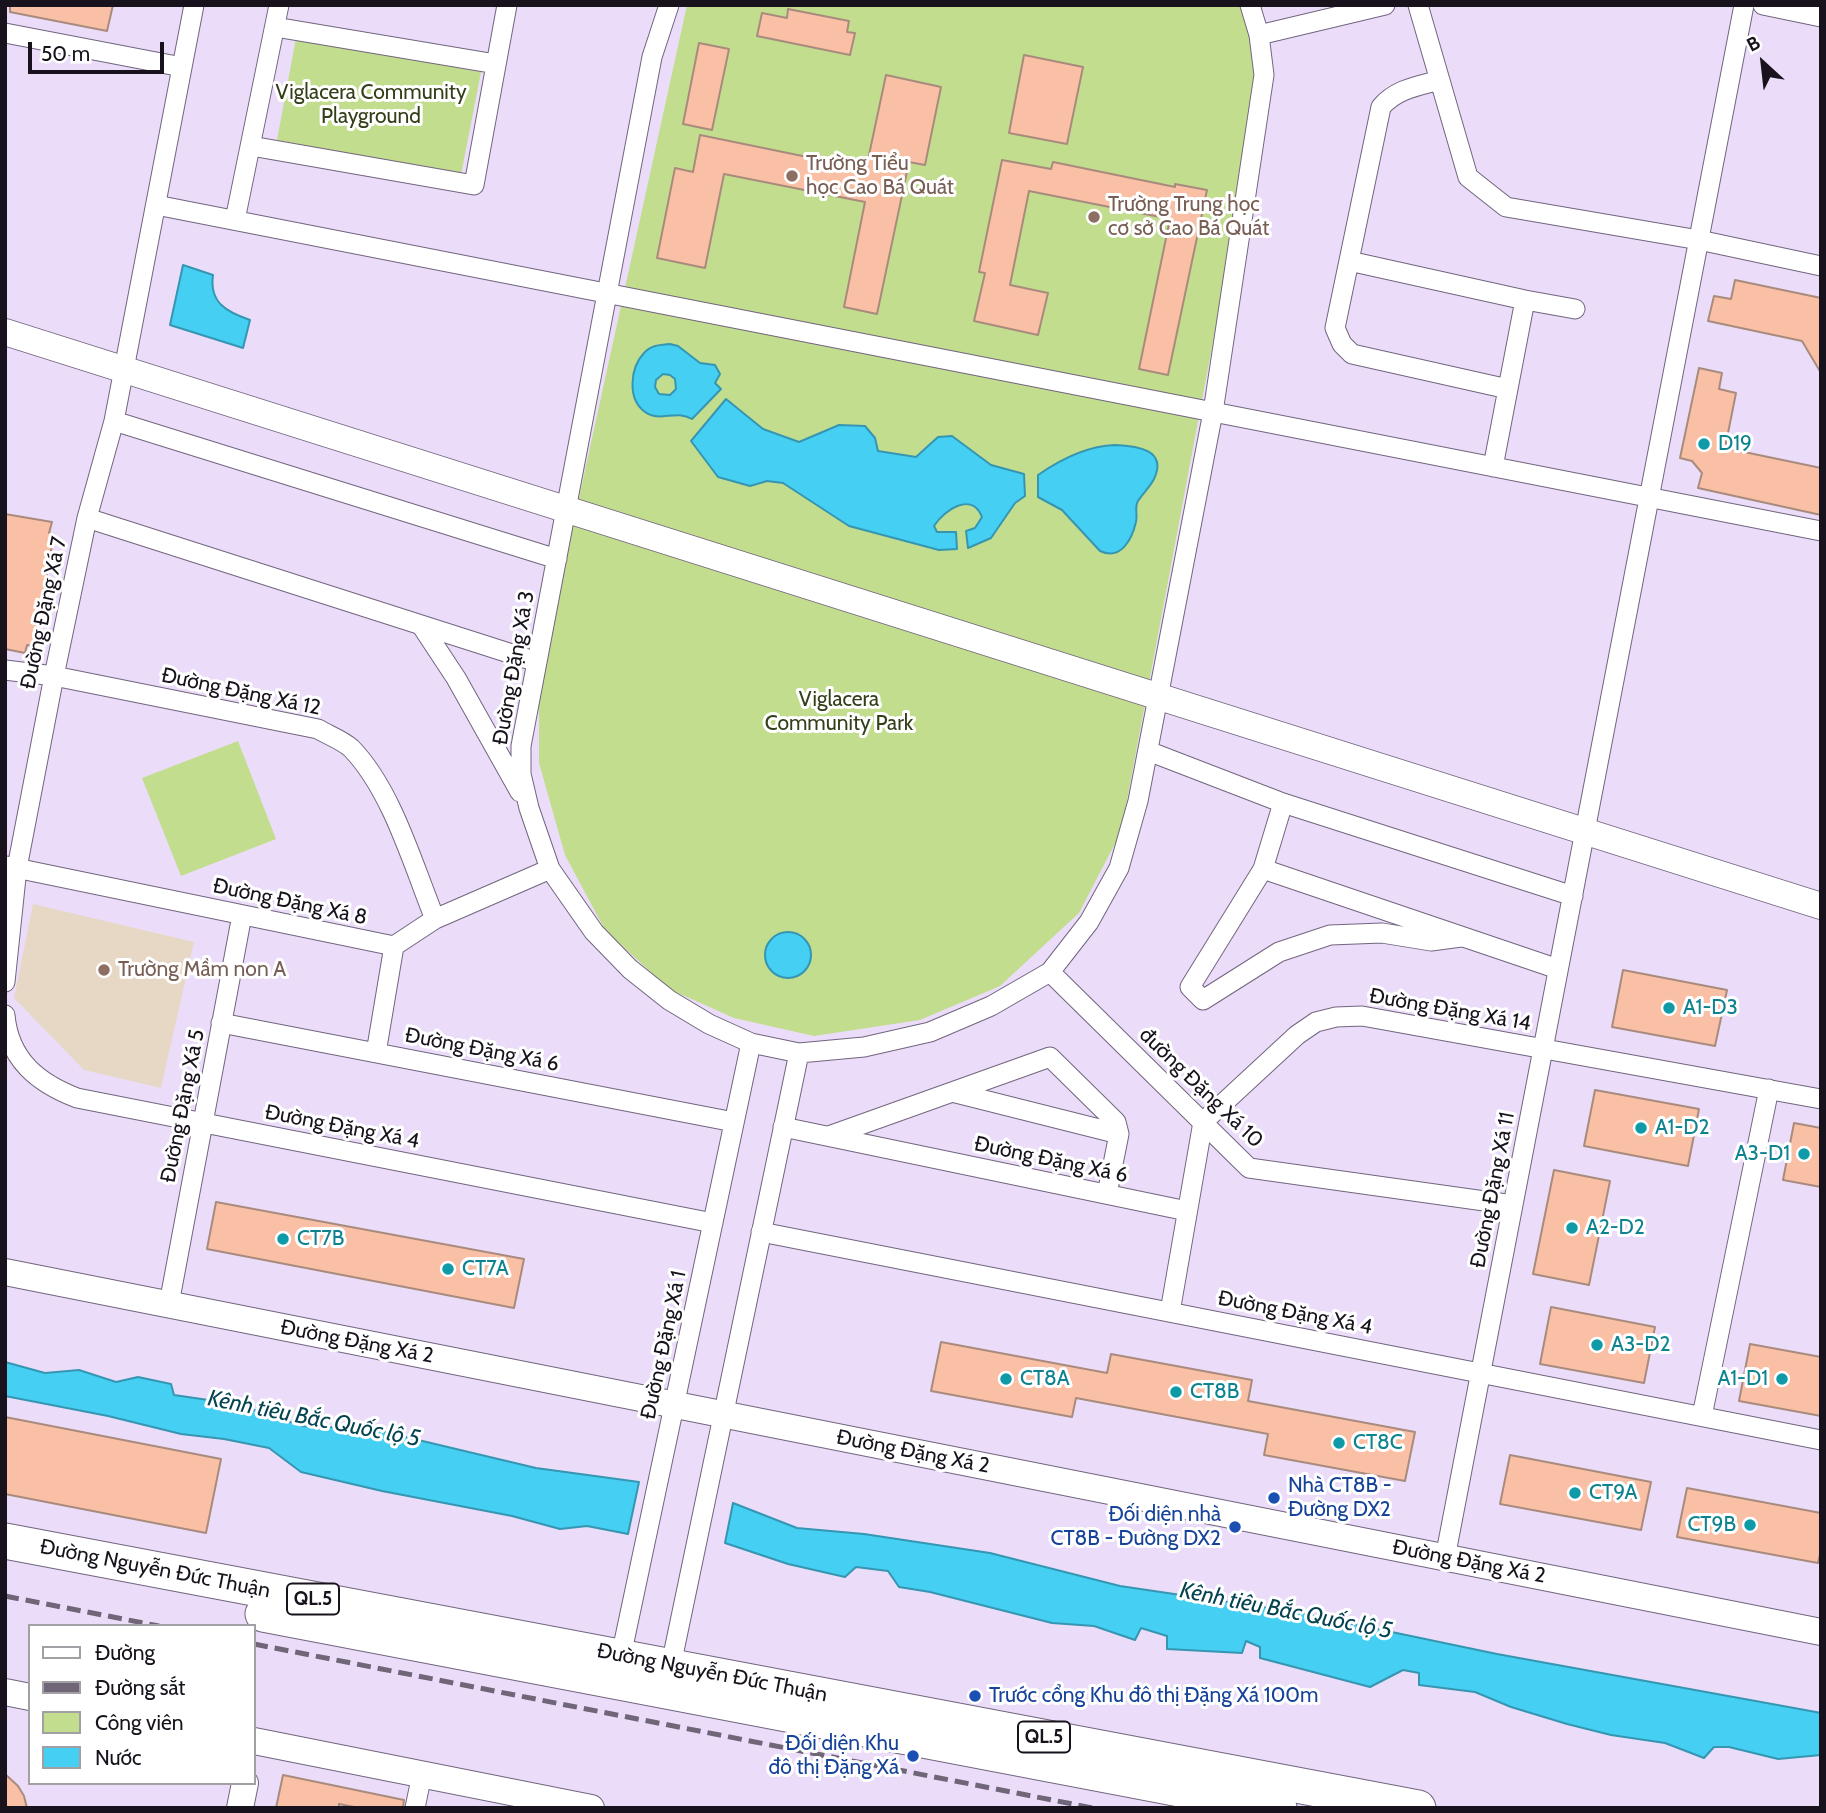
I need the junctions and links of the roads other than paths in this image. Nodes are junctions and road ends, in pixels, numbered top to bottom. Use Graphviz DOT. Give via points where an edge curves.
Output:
graph roads {
  1 [pos="194,5"];
  2 [pos="279,5"];
  3 [pos="507,5"];
  4 [pos="669,5"];
  5 [pos="1250,5"];
  6 [pos="1385,5"];
  7 [pos="1418,5"];
  8 [pos="1744,5"];
  9 [pos="1763,5"];
  10 [pos="1821,17"];
  11 [pos="275,27"];
  12 [pos="5,33"];
  13 [pos="1259,35"];
  14 [pos="496,64"];
  15 [pos="182,67"];
  16 [pos="1440,79"];
  17 [pos="251,146"];
  18 [pos="156,205"];
  19 [pos="235,220"];
  20 [pos="1699,240"];
  21 [pos="1349,261"];
  22 [pos="1821,266"];
  23 [pos="607,293"];
  24 [pos="1525,300"];
  25 [pos="1575,309"];
  26 [pos="5,332"];
  27 [pos="124,370"];
  28 [pos="1508,389"];
  29 [pos="1213,412"];
  30 [pos="114,421"];
  31 [pos="1493,467"];
  32 [pos="1649,498"];
  33 [pos="566,509"];
  34 [pos="87,518"];
  35 [pos="1821,531"];
  36 [pos="556,559"];
  37 [pos="421,625"];
  38 [pos="537,662"];
  39 [pos="5,670"];
  40 [pos="54,676"];
  41 [pos="1158,698"];
  42 [pos="1148,751"];
  43 [pos="1283,803"];
  44 [pos="528,808"];
  45 [pos="1585,831"];
  46 [pos="11,867"];
  47 [pos="550,869"];
  48 [pos="1263,869"];
  49 [pos="1573,896"];
  50 [pos="1821,906"];
  51 [pos="242,915"];
  52 [pos="435,919"];
  53 [pos="1461,937"];
  54 [pos="394,946"];
  55 [pos="1558,969"];
  56 [pos="1050,972"];
  57 [pos="5,982"];
  58 [pos="5,1015"];
  59 [pos="221,1023"];
  60 [pos="751,1043"];
  61 [pos="1543,1049"];
  62 [pos="376,1053"];
  63 [pos="799,1053"];
  64 [pos="1769,1089"];
  65 [pos="952,1092"];
  66 [pos="1821,1099"];
  67 [pos="734,1122"];
  68 [pos="1203,1122"];
  69 [pos="202,1123"];
  70 [pos="783,1127"];
  71 [pos="1119,1134"];
  72 [pos="829,1136"];
  73 [pos="1107,1194"];
  74 [pos="1513,1205"];
  75 [pos="1187,1211"];
  76 [pos="713,1223"];
  77 [pos="761,1232"];
  78 [pos="5,1272"];
  79 [pos="169,1304"];
  80 [pos="1170,1312"];
  81 [pos="1481,1373"];
  82 [pos="674,1405"];
  83 [pos="723,1414"];
  84 [pos="1702,1416"];
  85 [pos="1821,1440"];
  86 [pos="5,1541"];
  87 [pos="1446,1558"];
  88 [pos="5,1565"];
  89 [pos="1821,1632"];
  90 [pos="618,1668"];
  91 [pos="668,1678"];
  92 [pos="5,1692"];
  93 [pos="28,1697"];
  94 [pos="256,1741"];
  95 [pos="422,1774"];
  96 [pos="245,1785"];
  97 [pos="240,1808"];
  98 [pos="415,1808"];
  99 [pos="591,1808"];
  100 [pos="1279,1808"];
  101 [pos="1418,1808"];
  1 -- 15 [label="street, Đường Đặng Xá 7"];
  2 -- 11 [label="street"];
  3 -- 14 [label="street"];
  4 -- 23 [label="street, Đường Đặng Xá 3" via="652,57"];
  5 -- 13 [label="street, Đường Đặng Xá 3"];
  6 -- 13 [label="street"];
  7 -- 16 [label="street"];
  8 -- 20 [label="street, Đường Đặng Xá 11"];
  9 -- 10 [label="street"];
  11 -- 14 [label="street"];
  11 -- 17 [label="street"];
  12 -- 15 [label="street"];
  13 -- 29 [label="street, Đường Đặng Xá 3" via="1264,75"];
  14 -- 17 [label="street" via="474,185"];
  15 -- 18 [label="street, Đường Đặng Xá 7"];
  16 -- 20 [label="street" via="1468,177 1506,207"];
  16 -- 21 [label="street" via="1400,91 1381,107"];
  17 -- 19 [label="street"];
  18 -- 19 [label="street"];
  18 -- 27 [label="street, Đường Đặng Xá 7"];
  19 -- 23 [label="street"];
  20 -- 22 [label="street"];
  20 -- 32 [label="street, Đường Đặng Xá 11"];
  21 -- 24 [label="street"];
  21 -- 28 [label="street" via="1335,328 1352,354"];
  23 -- 29 [label="street"];
  23 -- 33 [label="street, Đường Đặng Xá 3"];
  24 -- 25 [label="street"];
  24 -- 28 [label="street"];
  26 -- 27 [label="street"];
  27 -- 30 [label="street, Đường Đặng Xá 7"];
  27 -- 33 [label="street"];
  28 -- 31 [label="street"];
  29 -- 31 [label="street"];
  29 -- 41 [label="street, Đường Đặng Xá 3"];
  30 -- 34 [label="street, Đường Đặng Xá 7"];
  30 -- 36 [label="street"];
  31 -- 32 [label="street"];
  32 -- 35 [label="street"];
  32 -- 45 [label="street, Đường Đặng Xá 11"];
  33 -- 36 [label="street, Đường Đặng Xá 3"];
  33 -- 41 [label="street"];
  34 -- 37 [label="street"];
  34 -- 40 [label="street, Đường Đặng Xá 7"];
  36 -- 38 [label="street, Đường Đặng Xá 3"];
  37 -- 38 [label="street"];
  37 -- 44 [label="street"];
  38 -- 44 [label="street, Đường Đặng Xá 3" via="521,746"];
  39 -- 40 [label="street, Đường Đặng Xá 12"];
  40 -- 46 [label="street, Đường Đặng Xá 7"];
  40 -- 52 [label="street, Đường Đặng Xá 12" via="318,729 349,746 372,773 390,808"];
  41 -- 42 [label="street, Đường Đặng Xá 3"];
  41 -- 45 [label="street"];
  42 -- 43 [label="street"];
  42 -- 56 [label="street, Đường Đặng Xá 3" via="1119,868 1089,922"];
  43 -- 48 [label="street"];
  43 -- 49 [label="street"];
  44 -- 47 [label="street, Đường Đặng Xá 3"];
  45 -- 49 [label="street, Đường Đặng Xá 11"];
  45 -- 50 [label="street"];
  46 -- 51 [label="street, Đường Đặng Xá 8"];
  46 -- 57 [label="street"];
  47 -- 52 [label="street"];
  47 -- 60 [label="street, Đường Đặng Xá 3" via="594,932 630,968 669,1000"];
  48 -- 53 [label="street"];
  48 -- 53 [label="street" via="1190,987 1203,1000 1279,952 1330,935 1382,933 1431,941"];
  49 -- 55 [label="street, Đường Đặng Xá 11"];
  51 -- 54 [label="street, Đường Đặng Xá 8"];
  51 -- 59 [label="street, Đường Đặng Xá 5"];
  52 -- 54 [label="street"];
  53 -- 55 [label="street"];
  54 -- 62 [label="street"];
  55 -- 61 [label="street, Đường Đặng Xá 11"];
  56 -- 63 [label="street, Đường Đặng Xá 3" via="991,1006 930,1032 864,1047"];
  56 -- 68 [label="street, đường Đặng Xá 10"];
  58 -- 69 [label="street, Đường Đặng Xá 4" via="18,1054 34,1076 53,1089"];
  59 -- 62 [label="street, Đường Đặng Xá 6"];
  59 -- 69 [label="street, Đường Đặng Xá 5"];
  60 -- 63 [label="street, Đường Đặng Xá 3"];
  60 -- 67 [label="street, Đường Đặng Xá 1"];
  61 -- 64 [label="street, Đường Đặng Xá 14"];
  61 -- 68 [label="street, Đường Đặng Xá 14" via="1362,1016 1336,1017 1316,1022 1297,1035"];
  61 -- 74 [label="street, Đường Đặng Xá 11"];
  62 -- 67 [label="street, Đường Đặng Xá 6"];
  63 -- 70 [label="street"];
  64 -- 66 [label="street, Đường Đặng Xá 14"];
  64 -- 84 [label="street"];
  65 -- 71 [label="street"];
  65 -- 71 [label="street" via="1050,1057 1116,1122"];
  65 -- 72 [label="street"];
  67 -- 76 [label="street, Đường Đặng Xá 1"];
  68 -- 74 [label="street, đường Đặng Xá 10" via="1249,1168"];
  68 -- 75 [label="street"];
  69 -- 76 [label="street, Đường Đặng Xá 4"];
  69 -- 79 [label="street, Đường Đặng Xá 5"];
  70 -- 72 [label="street, Đường Đặng Xá 6"];
  70 -- 77 [label="street"];
  71 -- 73 [label="street"];
  72 -- 73 [label="street, Đường Đặng Xá 6"];
  73 -- 75 [label="street, Đường Đặng Xá 6"];
  74 -- 81 [label="street, Đường Đặng Xá 11"];
  75 -- 80 [label="street"];
  76 -- 82 [label="street, Đường Đặng Xá 1"];
  77 -- 80 [label="street, Đường Đặng Xá 4"];
  77 -- 83 [label="street"];
  78 -- 79 [label="street, Đường Đặng Xá 2"];
  79 -- 82 [label="street, Đường Đặng Xá 2"];
  80 -- 81 [label="street, Đường Đặng Xá 4"];
  81 -- 84 [label="street, Đường Đặng Xá 4"];
  81 -- 87 [label="street, Đường Đặng Xá 11"];
  82 -- 83 [label="street, Đường Đặng Xá 2"];
  82 -- 90 [label="street, Đường Đặng Xá 1"];
  83 -- 87 [label="street, Đường Đặng Xá 2"];
  83 -- 91 [label="street"];
  84 -- 85 [label="street, Đường Đặng Xá 4"];
  86 -- 90 [label="highway, Đường Nguyễn Đức Thuận / QL.5"];
  87 -- 89 [label="street, Đường Đặng Xá 2"];
  88 -- 90 [label="highway, Đường Nguyễn Đức Thuận / QL.5"];
  90 -- 91 [label="highway, Đường Nguyễn Đức Thuận / QL.5"];
  91 -- 100 [label="highway, Đường Nguyễn Đức Thuận / QL.5"];
  91 -- 101 [label="highway, Đường Nguyễn Đức Thuận / QL.5"];
  92 -- 93 [label="street"];
  94 -- 95 [label="street"];
  95 -- 98 [label="street"];
  95 -- 99 [label="street"];
  96 -- 97 [label="street"];
}
